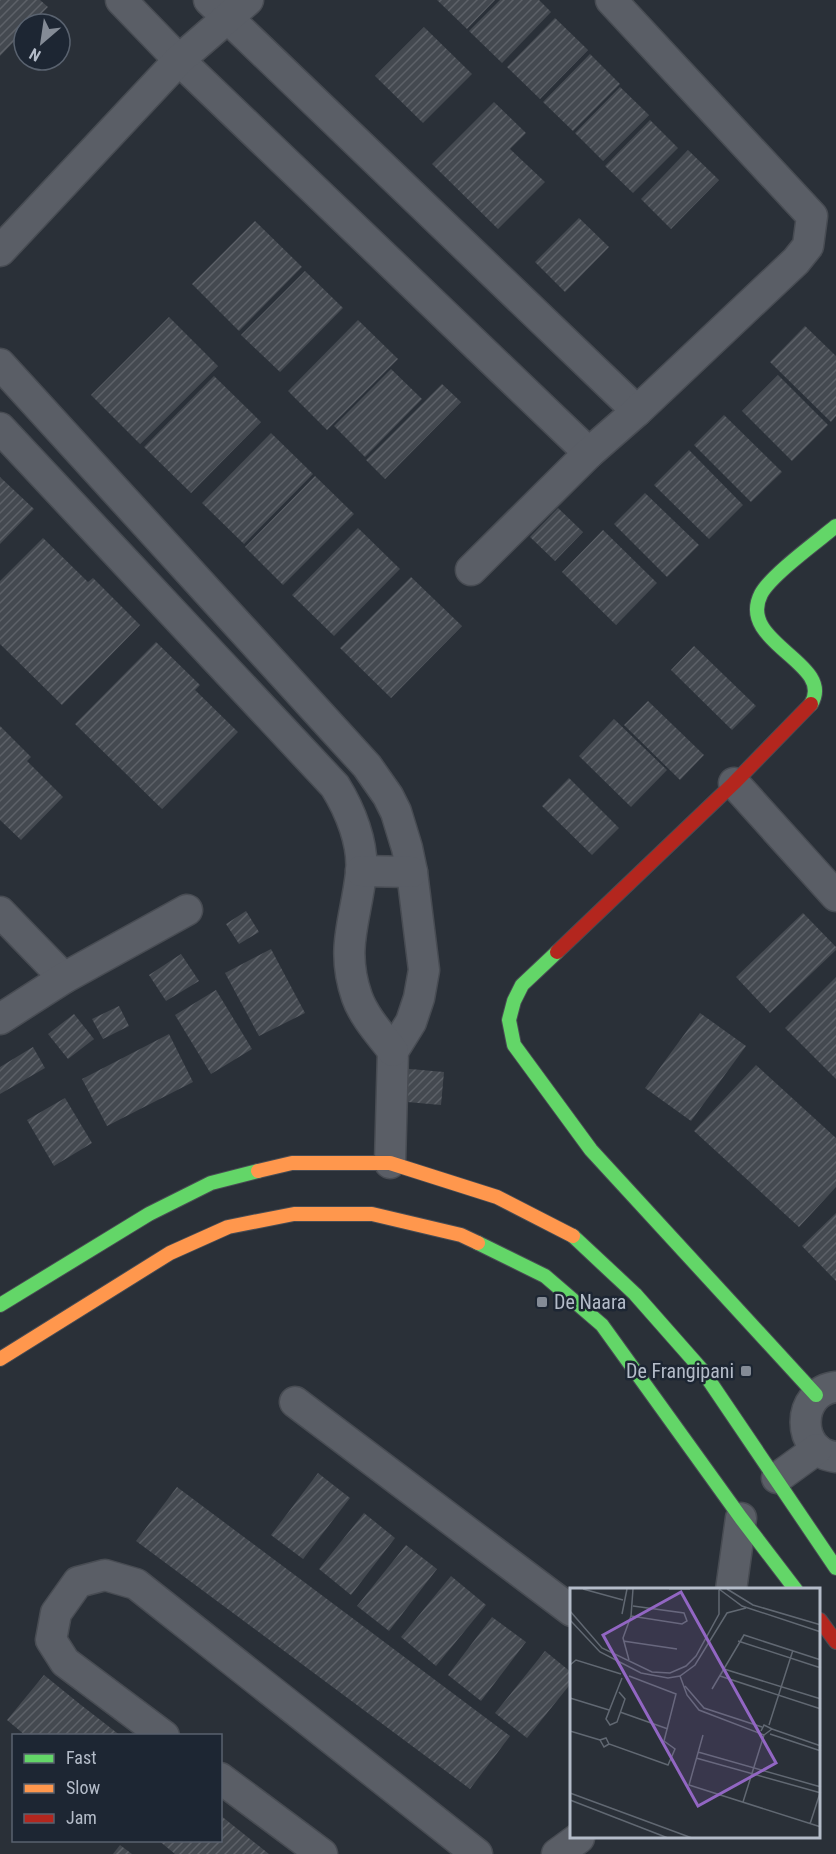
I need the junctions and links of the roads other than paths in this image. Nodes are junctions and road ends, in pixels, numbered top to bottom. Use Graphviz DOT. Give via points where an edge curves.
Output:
graph roads {
  1 [pos="121,0"];
  2 [pos="611,0"];
  3 [pos="228,6"];
  4 [pos="179,60"];
  5 [pos="0,251"];
  6 [pos="0,364"];
  7 [pos="638,411"];
  8 [pos="0,428"];
  9 [pos="589,453"];
  10 [pos="836,526"];
  11 [pos="471,570"];
  12 [pos="734,783"];
  13 [pos="361,871"];
  14 [pos="412,872"];
  15 [pos="836,896"];
  16 [pos="187,910"];
  17 [pos="0,912"];
  18 [pos="64,978"];
  19 [pos="0,1019"];
  20 [pos="393,1051"];
  21 [pos="390,1163"];
  22 [pos="0,1305"];
  23 [pos="0,1359"];
  24 [pos="826,1390"];
  25 [pos="294,1402"];
  26 [pos="826,1453"];
  27 [pos="777,1478"];
  28 [pos="741,1518"];
  29 [pos="836,1568"];
  30 [pos="731,1588"];
  31 [pos="794,1588"];
  32 [pos="570,1609"];
  33 [pos="821,1623"];
  34 [pos="836,1642"];
  35 [pos="161,1734"];
  36 [pos="222,1779"];
  37 [pos="578,1839"];
  38 [pos="322,1854"];
  39 [pos="477,1854"];
  40 [pos="557,1854"];
  1 -- 4 [label="street"];
  2 -- 7 [label="street" via="812,216 808,246 796,261"];
  3 -- 4 [label="street"];
  3 -- 7 [label="street"];
  4 -- 5 [label="street"];
  4 -- 9 [label="street"];
  6 -- 14 [label="street" via="367,766 396,812"];
  7 -- 9 [label="street"];
  8 -- 13 [label="street" via="335,786 357,831"];
  9 -- 11 [label="street"];
  10 -- 12 [label="street" via="771,581 762,590 757,604 757,615 764,628 815,671 817,698"];
  12 -- 15 [label="street"];
  12 -- 24 [label="street" via="522,985 509,1009 508,1028 514,1045 591,1150"];
  13 -- 14 [label="street"];
  13 -- 20 [label="street" via="349,938 351,969 358,998"];
  14 -- 20 [label="street" via="424,970 411,1022"];
  16 -- 18 [label="street"];
  17 -- 18 [label="street"];
  18 -- 19 [label="street"];
  20 -- 21 [label="street"];
  21 -- 22 [label="street" via="292,1163 212,1183 149,1214"];
  21 -- 27 [label="street" via="497,1197 573,1236 635,1294 702,1370"];
  23 -- 28 [label="street" via="170,1253 228,1227 294,1214 372,1214 462,1235 544,1276 602,1325"];
  24 -- 26 [label="street" via="807,1407 804,1422 807,1437"];
  25 -- 32 [label="street"];
  26 -- 27 [label="street"];
  27 -- 29 [label="street"];
  28 -- 30 [label="street"];
  28 -- 31 [label="street"];
  33 -- 34 [label="street"];
  35 -- 39 [label="street" via="65,1662 51,1640 56,1613 78,1582 105,1575 136,1584"];
  36 -- 38 [label="street"];
  37 -- 40 [label="street"];
}
